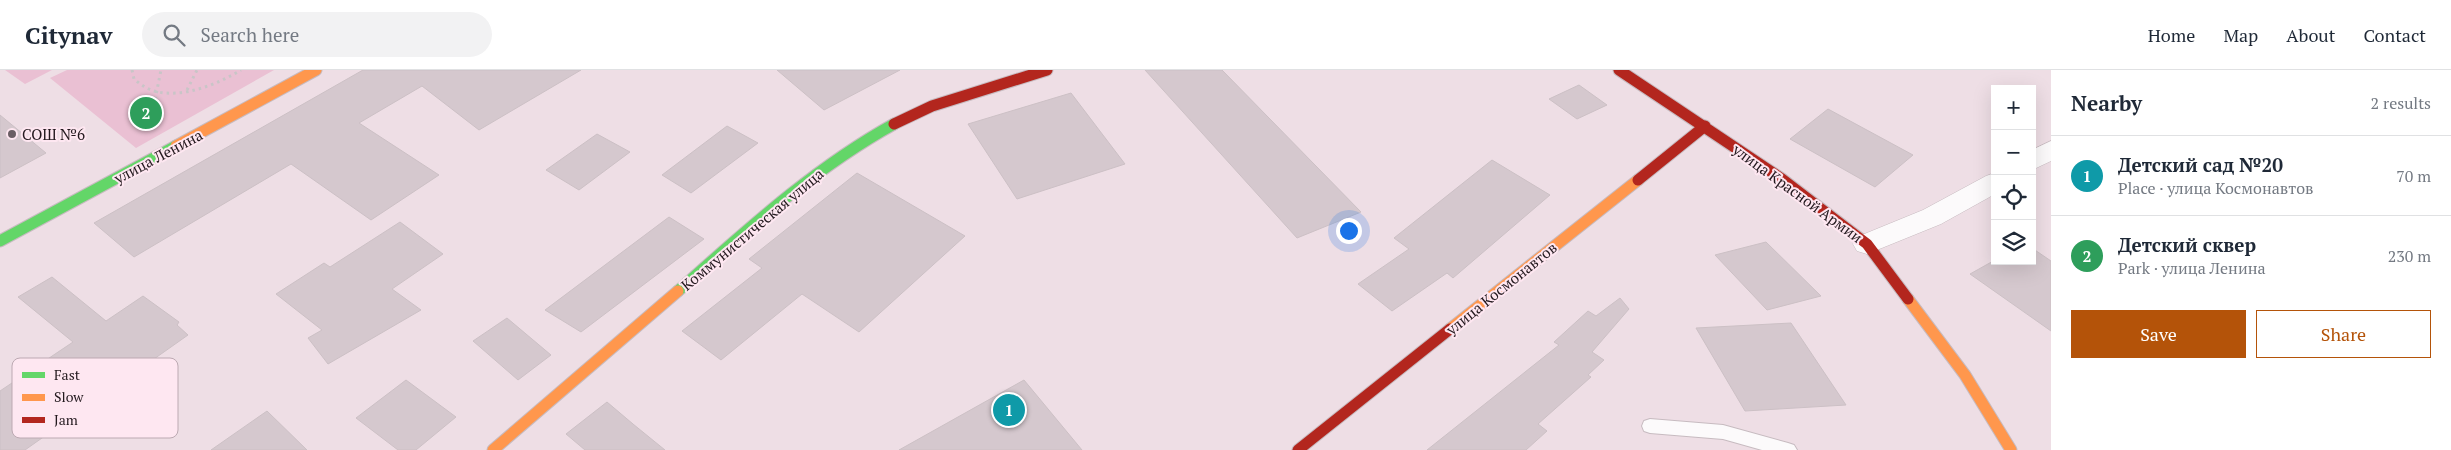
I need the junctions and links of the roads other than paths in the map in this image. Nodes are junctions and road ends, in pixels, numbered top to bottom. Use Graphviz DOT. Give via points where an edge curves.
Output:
graph roads {
  1 [pos="316,70"];
  2 [pos="1046,70"];
  3 [pos="1618,70"];
  4 [pos="1705,126"];
  5 [pos="2051,150"];
  6 [pos="2036,159"];
  7 [pos="1991,184"];
  8 [pos="0,241"];
  9 [pos="1867,244"];
  10 [pos="1650,426"];
  11 [pos="493,450"];
  12 [pos="1298,450"];
  13 [pos="1788,450"];
  14 [pos="2011,450"];
  1 -- 8 [label="street, улица Ленина"];
  2 -- 11 [label="street, Коммунистическая улица" via="932,106 865,139 801,185"];
  3 -- 4 [label="street, улица Красной Армии"];
  4 -- 9 [label="street, улица Красной Армии"];
  4 -- 12 [label="street, улица Космонавтов"];
  5 -- 6 [label="street"];
  7 -- 9 [label="street" via="1932,217"];
  9 -- 14 [label="street, улица Красной Армии" via="1965,376"];
  10 -- 13 [label="lane" via="1723,432"];
}
